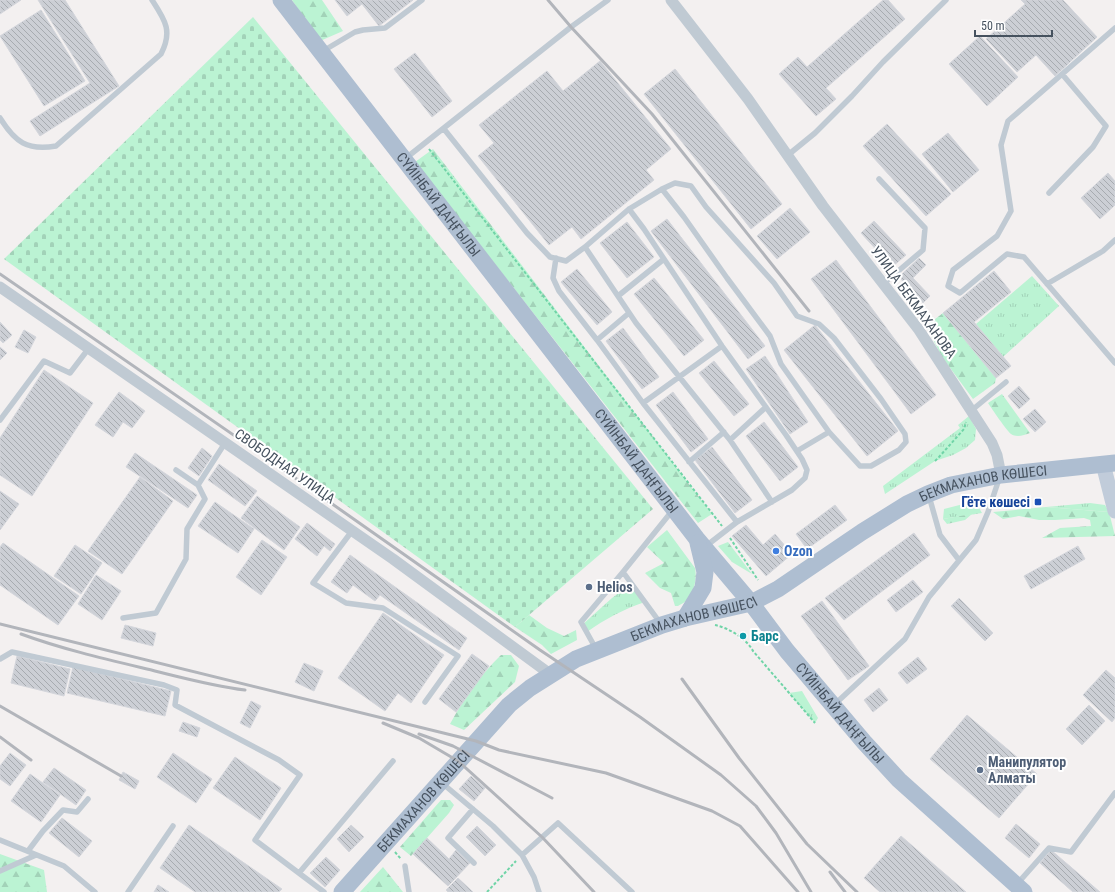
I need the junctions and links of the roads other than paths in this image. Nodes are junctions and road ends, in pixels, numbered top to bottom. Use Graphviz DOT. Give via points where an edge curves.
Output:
graph roads {
  1 [pos="152,0"];
  2 [pos="281,0"];
  3 [pos="422,0"];
  4 [pos="608,0"];
  5 [pos="672,0"];
  6 [pos="946,0"];
  7 [pos="1115,28"];
  8 [pos="321,52"];
  9 [pos="1062,74"];
  10 [pos="0,118"];
  11 [pos="444,129"];
  12 [pos="788,156"];
  13 [pos="404,160"];
  14 [pos="879,179"];
  15 [pos="662,189"];
  16 [pos="1049,193"];
  17 [pos="629,210"];
  18 [pos="1115,240"];
  19 [pos="585,247"];
  20 [pos="556,258"];
  21 [pos="664,259"];
  22 [pos="884,284"];
  23 [pos="1047,284"];
  24 [pos="0,287"];
  25 [pos="618,296"];
  26 [pos="629,313"];
  27 [pos="597,340"];
  28 [pos="722,346"];
  29 [pos="89,348"];
  30 [pos="1115,363"];
  31 [pos="679,376"];
  32 [pos="1006,382"];
  33 [pos="643,403"];
  34 [pos="766,407"];
  35 [pos="972,410"];
  36 [pos="0,420"];
  37 [pos="724,432"];
  38 [pos="829,432"];
  39 [pos="730,440"];
  40 [pos="225,443"];
  41 [pos="797,451"];
  42 [pos="689,462"];
  43 [pos="1109,464"];
  44 [pos="176,470"];
  45 [pos="1001,475"];
  46 [pos="198,484"];
  47 [pos="928,494"];
  48 [pos="772,502"];
  49 [pos="674,509"];
  50 [pos="1115,511"];
  51 [pos="737,522"];
  52 [pos="352,531"];
  53 [pos="700,543"];
  54 [pos="959,560"];
  55 [pos="623,572"];
  56 [pos="752,603"];
  57 [pos="123,618"];
  58 [pos="684,618"];
  59 [pos="662,625"];
  60 [pos="597,650"];
  61 [pos="0,659"];
  62 [pos="550,674"];
  63 [pos="425,702"];
  64 [pos="833,706"];
  65 [pos="393,761"];
  66 [pos="440,781"];
  67 [pos="1115,792"];
  68 [pos="88,799"];
  69 [pos="473,809"];
  70 [pos="173,826"];
  71 [pos="0,840"];
  72 [pos="28,851"];
  73 [pos="36,854"];
  74 [pos="522,855"];
  75 [pos="474,862"];
  76 [pos="405,866"];
  77 [pos="0,871"];
  78 [pos="299,873"];
  79 [pos="1020,888"];
  80 [pos="95,892"];
  81 [pos="128,892"];
  82 [pos="324,892"];
  83 [pos="342,892"];
  84 [pos="409,892"];
  85 [pos="538,892"];
  86 [pos="632,892"];
  1 -- 10 [label="lane" via="167,27 168,36 161,54 56,146 42,148 25,144 14,137"];
  2 -- 8 [label="main road, СҮЙІНБАЙ ДАҢҒЫЛЫ"];
  3 -- 8 [label="lane" via="385,28 355,32"];
  4 -- 11 [label="lane"];
  5 -- 12 [label="street, УЛИЦА БЕКМАХАНОВА"];
  6 -- 12 [label="lane" via="815,133"];
  7 -- 9 [label="lane"];
  8 -- 13 [label="main road, СҮЙІНБАЙ ДАҢҒЫЛЫ"];
  9 -- 16 [label="lane" via="1106,126 1093,147"];
  9 -- 23 [label="lane" via="1008,121 1001,145 1011,211 997,236 953,270 948,286 960,293 1007,254 1024,257"];
  11 -- 13 [label="lane"];
  11 -- 20 [label="lane" via="527,233 550,257"];
  12 -- 22 [label="street, УЛИЦА БЕКМАХАНОВА"];
  13 -- 49 [label="main road, СҮЙІНБАЙ ДАҢҒЫЛЫ"];
  14 -- 22 [label="lane" via="925,228 923,250"];
  15 -- 17 [label="lane"];
  15 -- 38 [label="lane" via="770,336 781,364"];
  15 -- 38 [label="lane" via="675,183 691,186 706,207 774,283 797,316 819,324 834,338 905,434 906,442 899,450 871,466 860,466"];
  17 -- 19 [label="lane"];
  17 -- 21 [label="lane"];
  18 -- 23 [label="lane" via="1103,251"];
  19 -- 20 [label="lane" via="566,261"];
  19 -- 25 [label="lane"];
  20 -- 27 [label="lane" via="553,278 559,291"];
  21 -- 25 [label="lane"];
  21 -- 28 [label="lane"];
  22 -- 35 [label="street, УЛИЦА БЕКМАХАНОВА" via="919,330"];
  23 -- 30 [label="lane"];
  24 -- 29 [label="street, СВОБОДНАЯ УЛИЦА"];
  25 -- 26 [label="lane"];
  26 -- 27 [label="lane"];
  26 -- 31 [label="lane"];
  27 -- 33 [label="lane"];
  28 -- 31 [label="lane"];
  28 -- 34 [label="lane"];
  29 -- 36 [label="lane" via="70,373 44,361"];
  29 -- 40 [label="street, СВОБОДНАЯ УЛИЦА"];
  31 -- 33 [label="lane"];
  31 -- 37 [label="lane"];
  32 -- 35 [label="lane"];
  33 -- 42 [label="lane"];
  34 -- 39 [label="lane"];
  34 -- 41 [label="lane"];
  35 -- 45 [label="street, УЛИЦА БЕКМАХАНОВА" via="992,442"];
  37 -- 39 [label="lane"];
  37 -- 42 [label="lane"];
  38 -- 41 [label="lane"];
  39 -- 48 [label="lane"];
  40 -- 46 [label="lane"];
  40 -- 52 [label="street, СВОБОДНАЯ УЛИЦА"];
  41 -- 48 [label="lane" via="807,470 805,478 792,490"];
  42 -- 51 [label="lane"];
  43 -- 45 [label="main road, БЕКМАХАНОВ КӨШЕСІ"];
  43 -- 50 [label="street"];
  44 -- 46 [label="lane"];
  45 -- 47 [label="main road, БЕКМАХАНОВ КӨШЕСІ"];
  45 -- 54 [label="lane" via="976,540"];
  46 -- 57 [label="lane" via="204,499 187,529 186,559 156,613"];
  47 -- 54 [label="lane" via="940,535"];
  47 -- 56 [label="main road, БЕКМАХАНОВ КӨШЕСІ" via="881,520 778,590"];
  48 -- 51 [label="lane"];
  49 -- 53 [label="main road, СҮЙІНБАЙ ДАҢҒЫЛЫ"];
  49 -- 55 [label="lane"];
  51 -- 53 [label="lane" via="726,531"];
  52 -- 62 [label="street, СВОБОДНАЯ УЛИЦА"];
  52 -- 63 [label="lane" via="313,582 346,603 383,608 458,656"];
  53 -- 56 [label="main road, СҮЙІНБАЙ ДАҢҒЫЛЫ"];
  53 -- 58 [label="main road" via="705,572 703,588"];
  54 -- 64 [label="lane" via="929,597 905,639"];
  55 -- 59 [label="lane"];
  55 -- 60 [label="lane" via="581,622"];
  56 -- 58 [label="main road, БЕКМАХАНОВ КӨШЕСІ"];
  56 -- 64 [label="main road, СҮЙІНБАЙ ДАҢҒЫЛЫ" via="786,651"];
  58 -- 59 [label="main road, БЕКМАХАНОВ КӨШЕСІ"];
  59 -- 60 [label="main road, БЕКМАХАНОВ КӨШЕСІ"];
  60 -- 62 [label="main road, БЕКМАХАНОВ КӨШЕСІ"];
  61 -- 78 [label="lane" via="12,652 177,690 175,705 279,760 300,775 256,840"];
  62 -- 66 [label="main road, БЕКМАХАНОВ КӨШЕСІ" via="509,705"];
  64 -- 79 [label="main road, СҮЙІНБАЙ ДАҢҒЫЛЫ" via="899,780"];
  65 -- 78 [label="lane"];
  66 -- 69 [label="lane"];
  66 -- 83 [label="main road, БЕКМАХАНОВ КӨШЕСІ"];
  67 -- 79 [label="lane" via="1070,852 1049,848"];
  68 -- 72 [label="lane" via="77,812 63,810"];
  69 -- 74 [label="lane"];
  69 -- 75 [label="lane" via="448,838"];
  70 -- 81 [label="lane"];
  71 -- 72 [label="lane"];
  72 -- 73 [label="lane"];
  73 -- 77 [label="lane"];
  73 -- 80 [label="lane" via="64,866"];
  74 -- 85 [label="lane" via="534,877"];
  74 -- 86 [label="lane" via="558,823"];
  76 -- 84 [label="lane"];
  78 -- 82 [label="lane"];
}
